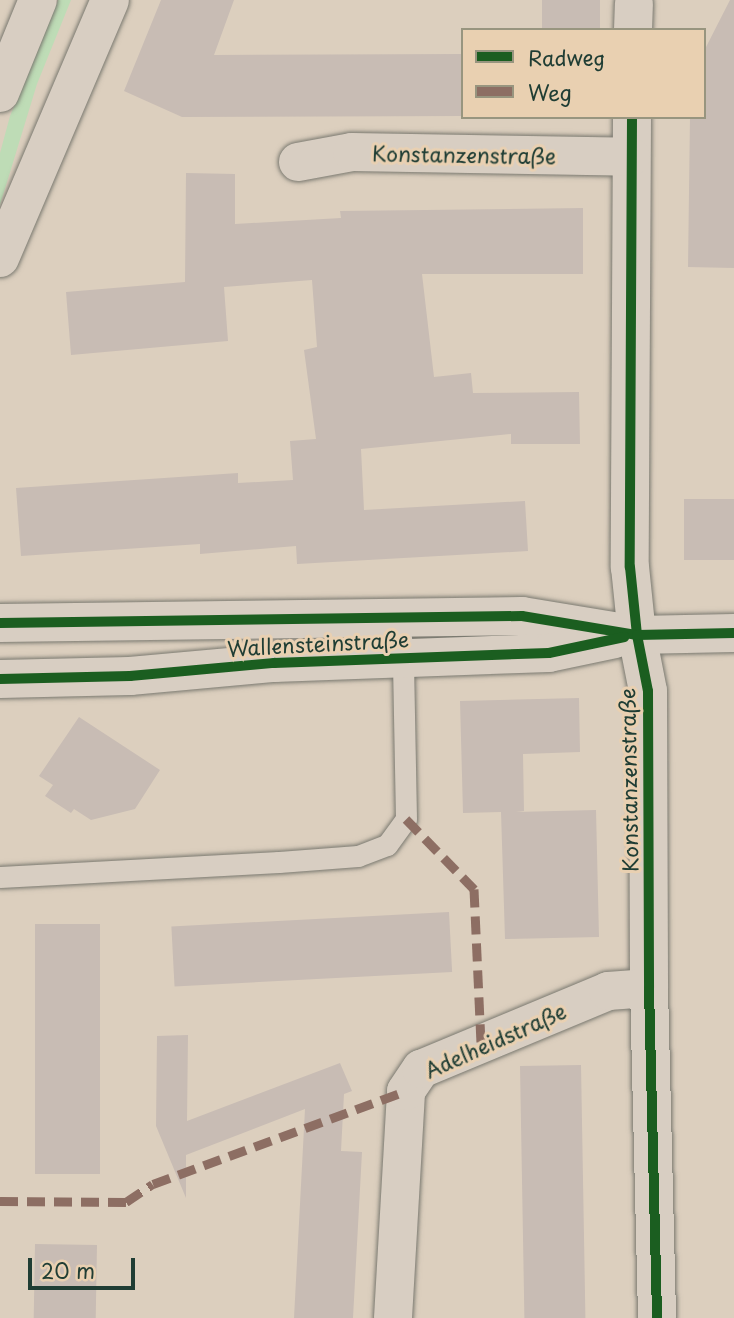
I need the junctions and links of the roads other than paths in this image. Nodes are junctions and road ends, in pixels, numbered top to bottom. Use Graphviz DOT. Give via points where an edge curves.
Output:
graph roads {
  1 [pos="38,0"];
  2 [pos="110,0"];
  3 [pos="0,93"];
  4 [pos="632,119"];
  5 [pos="631,157"];
  6 [pos="298,162"];
  7 [pos="0,258"];
  8 [pos="399,619"];
  9 [pos="0,623"];
  10 [pos="734,633"];
  11 [pos="637,635"];
  12 [pos="403,657"];
  13 [pos="0,679"];
  14 [pos="0,877"];
  15 [pos="649,988"];
  16 [pos="393,1318"];
  17 [pos="657,1318"];
  1 -- 3 [label="street"];
  2 -- 7 [label="street"];
  4 -- 5 [label="street, Konstanzenstraße"];
  5 -- 6 [label="street, Konstanzenstraße" via="352,152"];
  5 -- 11 [label="street, Konstanzenstraße" via="630,567"];
  8 -- 9 [label="street, Wallensteinstraße"];
  8 -- 11 [label="street, Wallensteinstraße" via="522,616"];
  8 -- 12 [label="lane"];
  10 -- 11 [label="street, Wallensteinstraße"];
  11 -- 12 [label="street, Wallensteinstraße" via="549,653"];
  11 -- 15 [label="street, Konstanzenstraße" via="648,691"];
  12 -- 13 [label="street, Wallensteinstraße" via="130,676"];
  12 -- 14 [label="lane" via="406,819 387,845 358,856"];
  15 -- 16 [label="street, Adelheidstraße" via="608,991 421,1069 406,1091"];
  15 -- 17 [label="street, Konstanzenstraße"];
}
